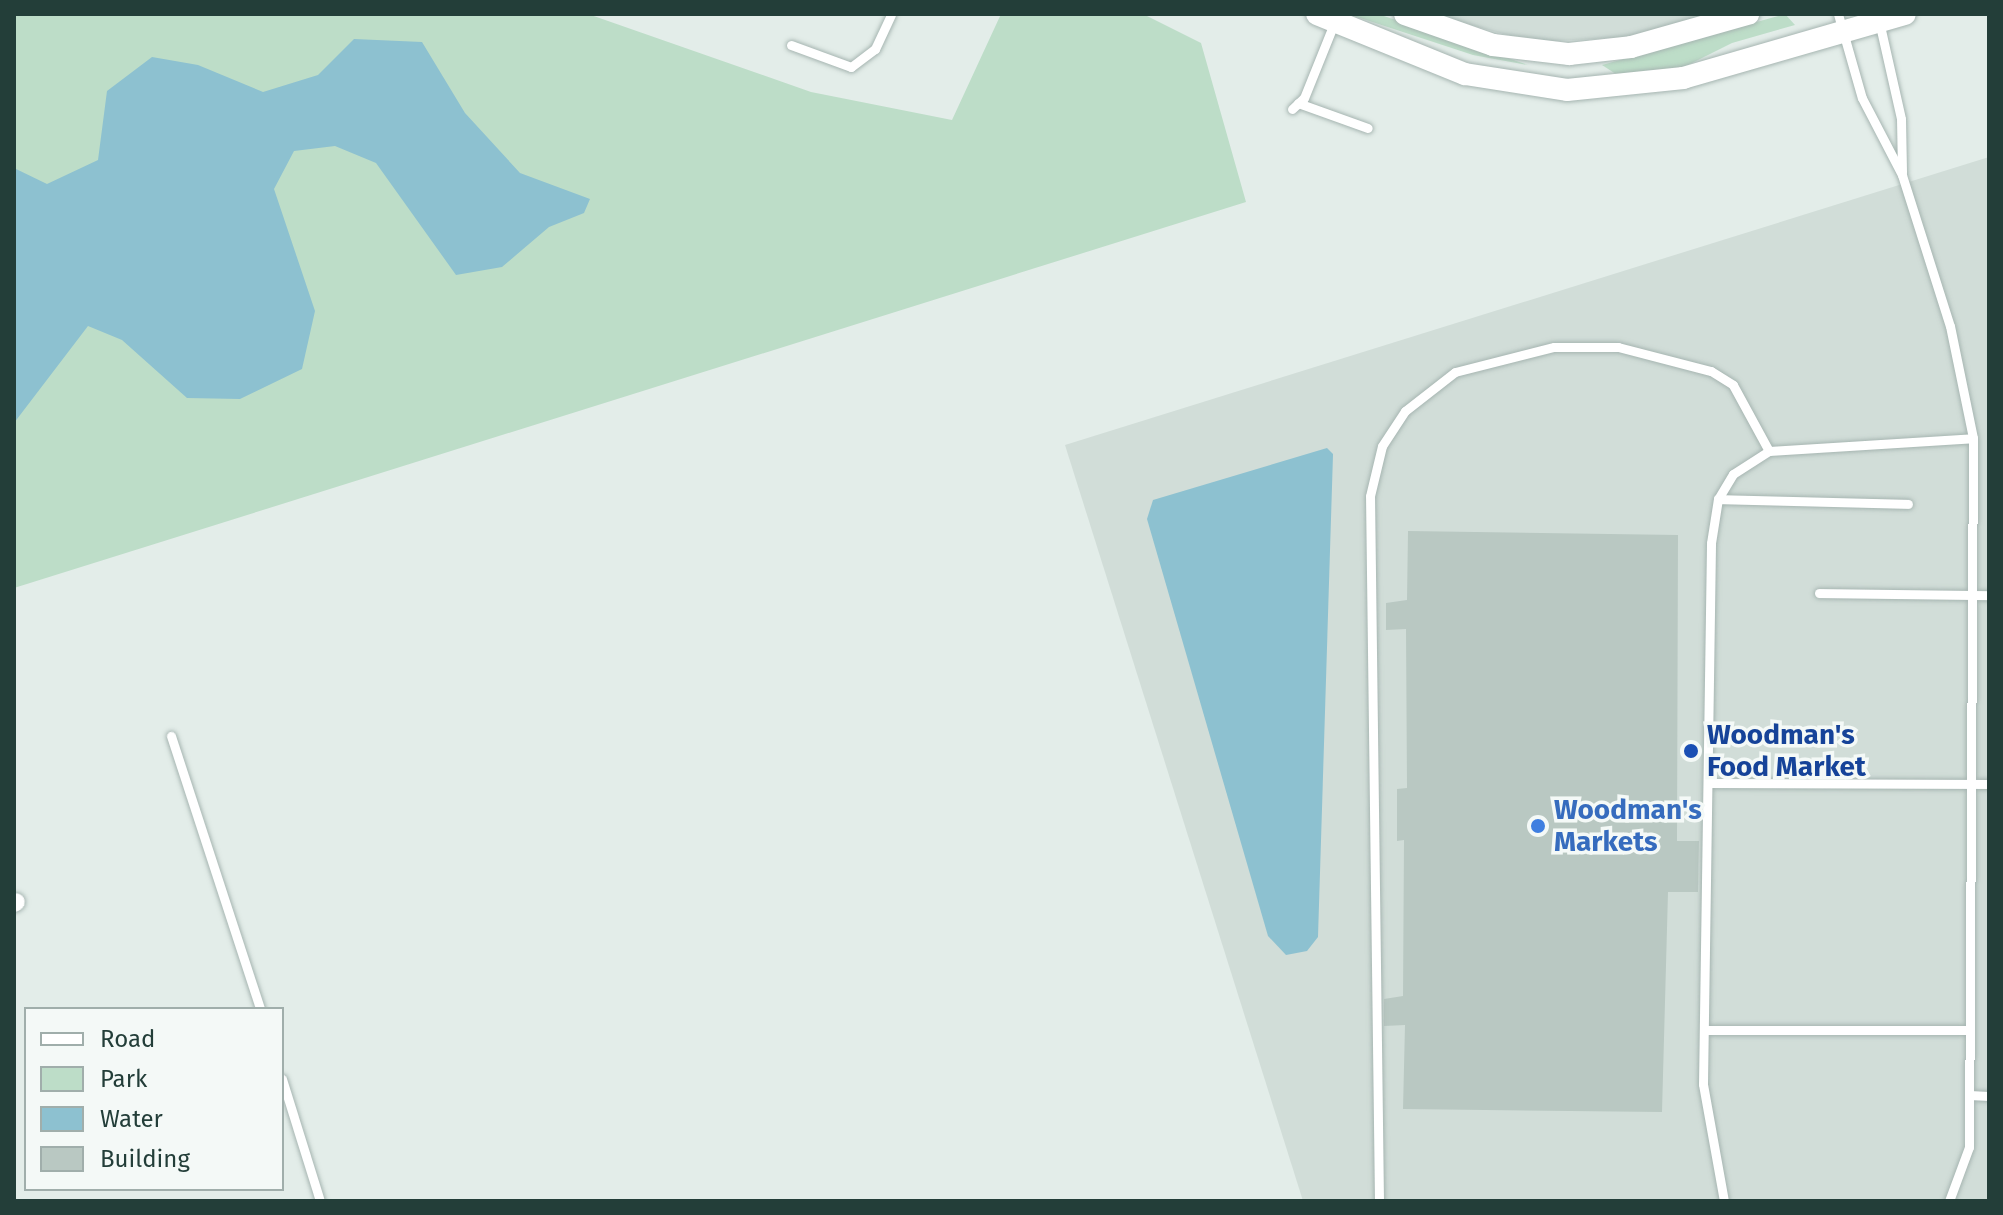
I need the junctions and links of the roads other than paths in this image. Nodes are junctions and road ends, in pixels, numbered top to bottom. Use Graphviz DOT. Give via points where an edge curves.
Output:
graph roads {
  1 [pos="878,14"];
  2 [pos="1405,14"];
  3 [pos="1748,14"];
  4 [pos="1905,14"];
  5 [pos="890,16"];
  6 [pos="1329,17"];
  7 [pos="1878,18"];
  8 [pos="1841,23"];
  9 [pos="791,45"];
  10 [pos="1368,128"];
  11 [pos="1902,175"];
  12 [pos="1973,438"];
  13 [pos="1769,451"];
  14 [pos="1718,499"];
  15 [pos="1908,504"];
  16 [pos="1819,593"];
  17 [pos="1971,594"];
  18 [pos="1989,595"];
  19 [pos="171,736"];
  20 [pos="1712,783"];
  21 [pos="1969,784"];
  22 [pos="1989,784"];
  23 [pos="259,1007"];
  24 [pos="1708,1030"];
  25 [pos="1969,1030"];
  26 [pos="284,1085"];
  27 [pos="1969,1095"];
  28 [pos="1989,1096"];
  29 [pos="320,1201"];
  30 [pos="1379,1201"];
  31 [pos="1724,1201"];
  32 [pos="1949,1201"];
  1 -- 5 [label="lane"];
  2 -- 3 [label="street" via="1493,45 1569,54 1631,47"];
  4 -- 7 [label="street"];
  5 -- 9 [label="lane" via="867,61 851,67"];
  6 -- 8 [label="street" via="1465,74 1567,90 1683,78"];
  6 -- 10 [label="lane" via="1295,106"];
  7 -- 8 [label="street"];
  7 -- 11 [label="lane" via="1901,119"];
  8 -- 11 [label="lane" via="1874,127"];
  11 -- 12 [label="lane" via="1950,326"];
  12 -- 13 [label="lane"];
  12 -- 17 [label="lane"];
  13 -- 14 [label="lane" via="1733,474"];
  13 -- 30 [label="lane" via="1733,385 1711,371 1618,347 1554,347 1455,372 1405,411 1382,446 1370,496"];
  14 -- 15 [label="lane"];
  14 -- 20 [label="lane" via="1711,543"];
  16 -- 17 [label="lane"];
  17 -- 18 [label="lane"];
  17 -- 21 [label="lane"];
  19 -- 23 [label="lane"];
  20 -- 21 [label="lane"];
  20 -- 24 [label="lane"];
  21 -- 22 [label="lane"];
  21 -- 25 [label="lane"];
  24 -- 25 [label="lane"];
  24 -- 31 [label="lane" via="1703,1084"];
  25 -- 27 [label="lane"];
  26 -- 29 [label="lane"];
  27 -- 28 [label="lane"];
  27 -- 32 [label="lane" via="1969,1147"];
}
